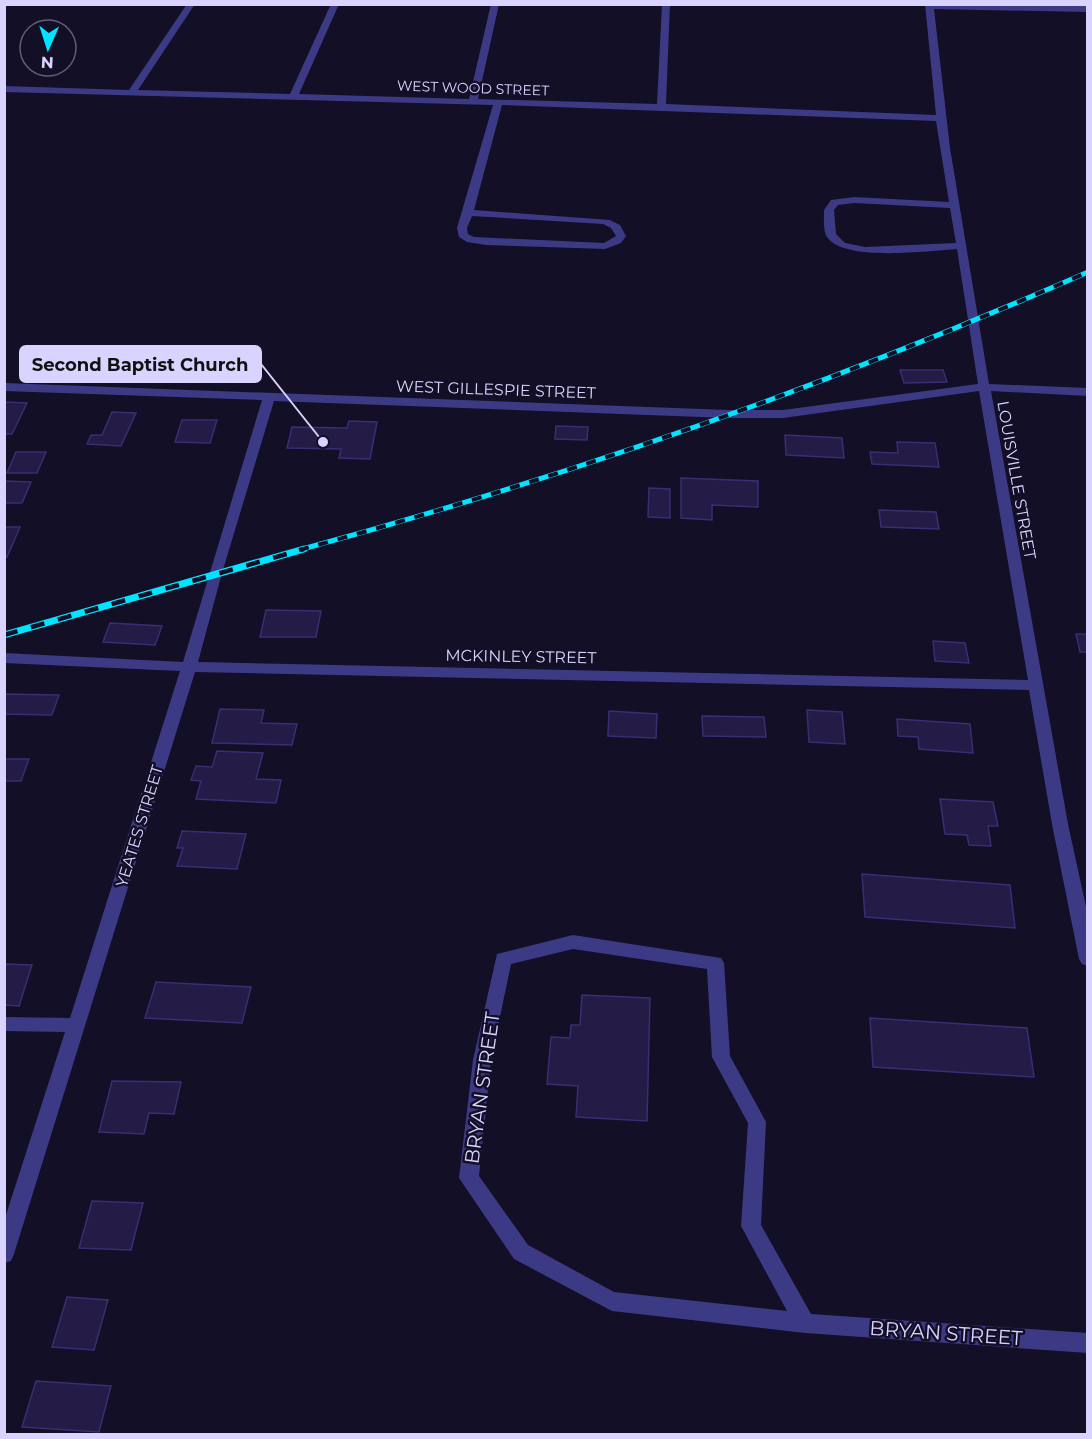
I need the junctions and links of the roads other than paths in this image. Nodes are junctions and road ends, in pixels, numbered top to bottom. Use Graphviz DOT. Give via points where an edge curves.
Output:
graph roads {
  1 [pos="191,4"];
  2 [pos="335,4"];
  3 [pos="495,4"];
  4 [pos="666,4"];
  5 [pos="929,5"];
  6 [pos="1088,9"];
  7 [pos="4,89"];
  8 [pos="132,92"];
  9 [pos="294,96"];
  10 [pos="473,101"];
  11 [pos="498,102"];
  12 [pos="661,107"];
  13 [pos="941,118"];
  14 [pos="956,205"];
  15 [pos="468,213"];
  16 [pos="962,246"];
  17 [pos="4,387"];
  18 [pos="984,387"];
  19 [pos="1088,392"];
  20 [pos="269,398"];
  21 [pos="4,658"];
  22 [pos="189,667"];
  23 [pos="1037,685"];
  24 [pos="1088,959"];
  25 [pos="4,1023"];
  26 [pos="77,1025"];
  27 [pos="4,1254"];
  28 [pos="805,1323"];
  29 [pos="1088,1343"];
  1 -- 8 [label="street"];
  2 -- 9 [label="street"];
  3 -- 10 [label="street"];
  4 -- 12 [label="street"];
  5 -- 6 [label="street"];
  5 -- 13 [label="street, LOUISVILLE STREET"];
  7 -- 8 [label="street, WEST WOOD STREET"];
  8 -- 9 [label="street, WEST WOOD STREET"];
  9 -- 10 [label="street, WEST WOOD STREET"];
  10 -- 11 [label="street, WEST WOOD STREET"];
  11 -- 12 [label="street, WEST WOOD STREET"];
  11 -- 15 [label="street"];
  12 -- 13 [label="street, WEST WOOD STREET"];
  13 -- 14 [label="street, LOUISVILLE STREET"];
  14 -- 16 [label="street, LOUISVILLE STREET"];
  14 -- 16 [label="street" via="835,202 829,210 831,236 842,246 865,250"];
  15 -- 15 [label="street" via="462,228 463,235 471,240 604,246 617,242 621,236 612,223 603,221"];
  16 -- 18 [label="street, LOUISVILLE STREET"];
  17 -- 20 [label="street, WEST GILLESPIE STREET"];
  18 -- 19 [label="street, WEST GILLESPIE STREET"];
  18 -- 20 [label="street, WEST GILLESPIE STREET" via="783,414"];
  18 -- 23 [label="street, LOUISVILLE STREET"];
  20 -- 22 [label="street, YEATES STREET"];
  21 -- 22 [label="street, MCKINLEY STREET"];
  22 -- 23 [label="street, MCKINLEY STREET"];
  22 -- 26 [label="street, YEATES STREET"];
  23 -- 24 [label="street, LOUISVILLE STREET"];
  25 -- 26 [label="street"];
  26 -- 27 [label="street, YEATES STREET"];
  28 -- 28 [label="street, BRYAN STREET" via="612,1301 521,1252 469,1178 482,1060 503,959 573,942 715,963 721,1057 757,1122 752,1226"];
  28 -- 29 [label="street, BRYAN STREET"];
}
